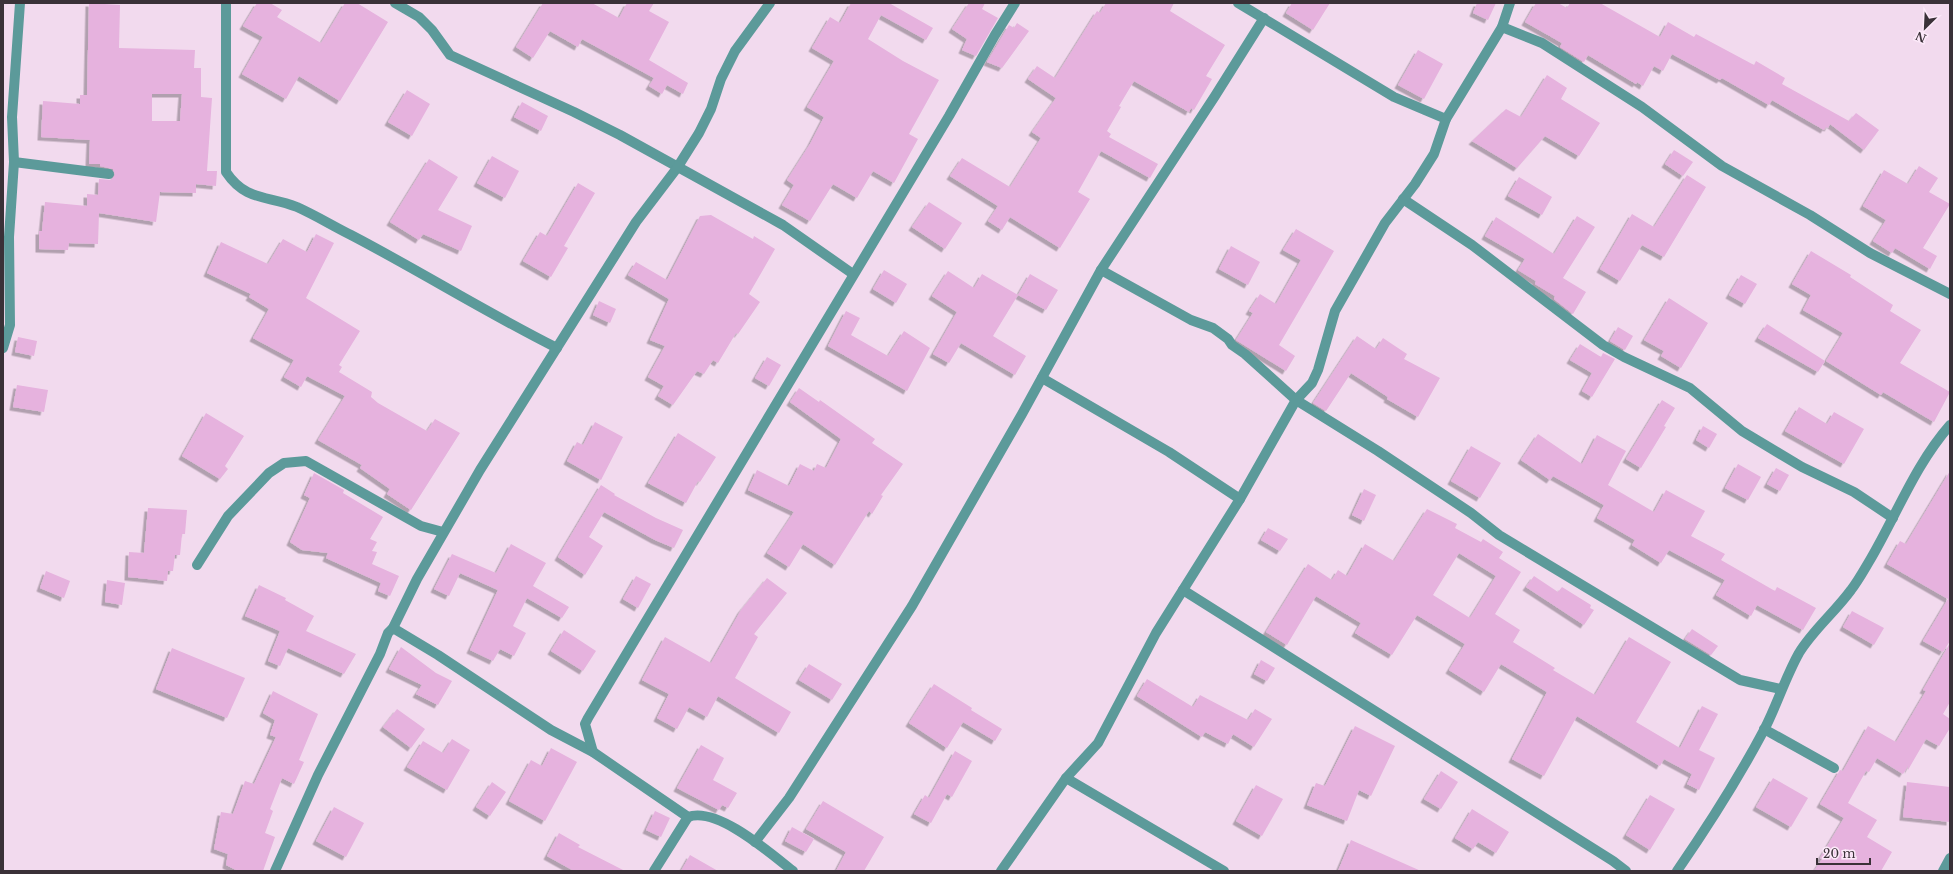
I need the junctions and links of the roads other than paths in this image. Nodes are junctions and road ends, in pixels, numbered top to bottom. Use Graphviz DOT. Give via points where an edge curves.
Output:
graph roads {
  1 [pos="20,3"];
  2 [pos="226,3"];
  3 [pos="395,3"];
  4 [pos="770,3"];
  5 [pos="1015,3"];
  6 [pos="1238,3"];
  7 [pos="1510,3"];
  8 [pos="1264,18"];
  9 [pos="1502,27"];
  10 [pos="12,117"];
  11 [pos="1446,119"];
  12 [pos="3,122"];
  13 [pos="14,162"];
  14 [pos="677,168"];
  15 [pos="109,174"];
  16 [pos="1403,200"];
  17 [pos="1101,270"];
  18 [pos="853,274"];
  19 [pos="1950,294"];
  20 [pos="3,348"];
  21 [pos="557,348"];
  22 [pos="1042,378"];
  23 [pos="1296,400"];
  24 [pos="1950,425"];
  25 [pos="1240,499"];
  26 [pos="1893,518"];
  27 [pos="443,532"];
  28 [pos="196,565"];
  29 [pos="1182,590"];
  30 [pos="393,628"];
  31 [pos="1781,689"];
  32 [pos="1764,729"];
  33 [pos="593,752"];
  34 [pos="1834,768"];
  35 [pos="1066,778"];
  36 [pos="688,817"];
  37 [pos="755,842"];
  38 [pos="1950,858"];
  39 [pos="275,871"];
  40 [pos="654,871"];
  41 [pos="793,871"];
  42 [pos="1001,871"];
  43 [pos="1224,871"];
  44 [pos="1626,871"];
  45 [pos="1677,871"];
  46 [pos="1943,871"];
  1 -- 10 [label="street"];
  2 -- 21 [label="street" via="226,172 234,184 249,194 296,207 415,269"];
  3 -- 14 [label="street" via="419,17 450,55 574,112"];
  4 -- 14 [label="street" via="735,51 721,79 711,109"];
  5 -- 18 [label="street"];
  6 -- 8 [label="street"];
  7 -- 9 [label="street"];
  8 -- 11 [label="street" via="1394,97"];
  8 -- 17 [label="street"];
  9 -- 11 [label="street"];
  9 -- 19 [label="street" via="1542,43 1642,107 1722,166 1810,215 1870,253"];
  10 -- 12 [label="street"];
  10 -- 13 [label="street"];
  11 -- 16 [label="street" via="1434,154"];
  13 -- 15 [label="street"];
  13 -- 20 [label="street" via="9,237 10,325"];
  14 -- 18 [label="street" via="783,226"];
  14 -- 21 [label="street" via="636,222"];
  16 -- 23 [label="street" via="1385,223 1335,311 1318,370 1312,382"];
  16 -- 26 [label="street" via="1472,245 1603,345 1690,388 1742,431 1802,467 1854,492"];
  17 -- 22 [label="street"];
  17 -- 23 [label="street" via="1191,320 1213,328 1228,338 1232,345"];
  18 -- 33 [label="street" via="588,718 585,724"];
  21 -- 27 [label="street"];
  22 -- 25 [label="street" via="1169,452"];
  22 -- 37 [label="street" via="912,606 788,798"];
  23 -- 25 [label="street"];
  23 -- 31 [label="street" via="1378,451 1499,535 1669,639 1740,680"];
  24 -- 26 [label="street" via="1912,479"];
  25 -- 29 [label="street"];
  26 -- 31 [label="street" via="1850,591 1800,652"];
  27 -- 28 [label="street" via="420,526 306,461 284,463 268,474 228,516"];
  27 -- 30 [label="street"];
  29 -- 35 [label="street" via="1156,633 1098,743"];
  29 -- 44 [label="street"];
  30 -- 33 [label="street" via="551,730"];
  30 -- 39 [label="street" via="388,633 380,654 318,775"];
  31 -- 32 [label="street"];
  32 -- 34 [label="street"];
  32 -- 45 [label="street" via="1711,821"];
  33 -- 36 [label="street"];
  35 -- 42 [label="street"];
  35 -- 43 [label="street"];
  36 -- 37 [label="street" via="696,814 714,817"];
  36 -- 40 [label="street"];
  37 -- 41 [label="street"];
  38 -- 46 [label="street"];
}
